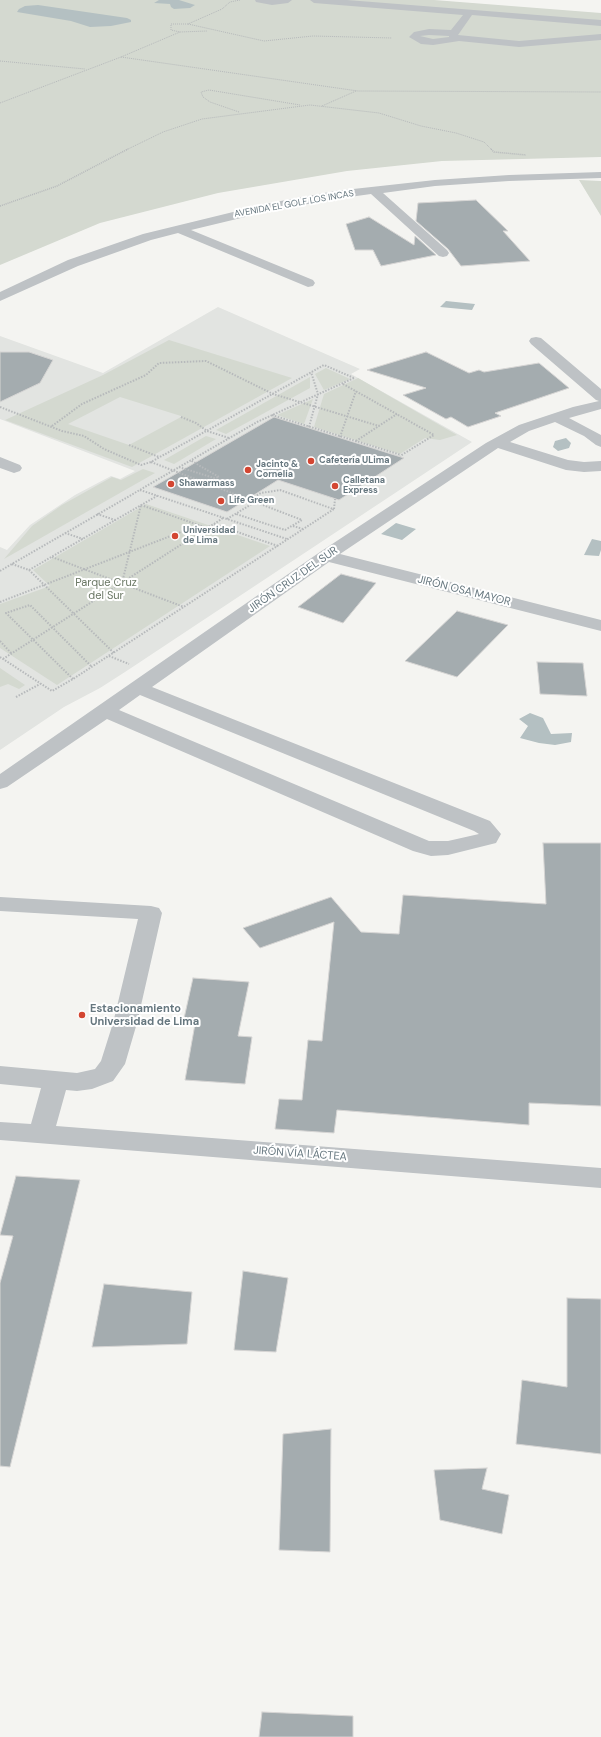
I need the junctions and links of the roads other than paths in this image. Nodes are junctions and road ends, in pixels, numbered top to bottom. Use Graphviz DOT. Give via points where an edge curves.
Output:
graph roads {
  1 [pos="259,0"];
  2 [pos="288,0"];
  3 [pos="314,0"];
  4 [pos="424,0"];
  5 [pos="490,8"];
  6 [pos="513,10"];
  7 [pos="577,12"];
  8 [pos="469,13"];
  9 [pos="601,23"];
  10 [pos="460,29"];
  11 [pos="570,30"];
  12 [pos="601,32"];
  13 [pos="601,37"];
  14 [pos="415,38"];
  15 [pos="601,169"];
  16 [pos="601,175"];
  17 [pos="372,190"];
  18 [pos="179,229"];
  19 [pos="443,252"];
  20 [pos="50,261"];
  21 [pos="308,283"];
  22 [pos="0,296"];
  23 [pos="536,341"];
  24 [pos="601,397"];
  25 [pos="601,405"];
  26 [pos="556,417"];
  27 [pos="601,442"];
  28 [pos="498,443"];
  29 [pos="601,466"];
  30 [pos="326,556"];
  31 [pos="601,626"];
  32 [pos="139,688"];
  33 [pos="105,711"];
  34 [pos="0,782"];
  35 [pos="0,904"];
  36 [pos="0,1075"];
  37 [pos="56,1080"];
  38 [pos="0,1131"];
  39 [pos="41,1134"];
  40 [pos="601,1178"];
  1 -- 2 [label="street"];
  3 -- 8 [label="street"];
  4 -- 5 [label="street"];
  5 -- 6 [label="street"];
  5 -- 8 [label="street"];
  6 -- 7 [label="street"];
  6 -- 9 [label="street"];
  8 -- 10 [label="street"];
  10 -- 13 [label="street" via="519,44"];
  10 -- 14 [label="street" via="422,33 414,35"];
  11 -- 12 [label="street"];
  15 -- 20 [label="street, AVENIDA EL GOLF LOS INCAS" via="450,175 305,193 180,219"];
  16 -- 17 [label="street, AVENIDA EL GOLF LOS INCAS" via="476,180"];
  17 -- 18 [label="street, AVENIDA EL GOLF LOS INCAS" via="270,207"];
  17 -- 19 [label="street"];
  18 -- 21 [label="street"];
  18 -- 22 [label="street, AVENIDA EL GOLF LOS INCAS" via="102,252"];
  23 -- 24 [label="street"];
  25 -- 26 [label="street, JIRÓN CRUZ DEL SUR"];
  26 -- 27 [label="street" via="589,433"];
  26 -- 28 [label="street, JIRÓN CRUZ DEL SUR" via="524,428"];
  28 -- 29 [label="street" via="566,465"];
  28 -- 30 [label="street, JIRÓN CRUZ DEL SUR"];
  30 -- 31 [label="street, JIRÓN OSA MAYOR"];
  30 -- 32 [label="street, JIRÓN CRUZ DEL SUR"];
  32 -- 33 [label="street, JIRÓN CRUZ DEL SUR"];
  32 -- 33 [label="street" via="482,826 490,834 484,840 431,849"];
  33 -- 34 [label="street, JIRÓN CRUZ DEL SUR"];
  35 -- 37 [label="street" via="151,913 113,1064 104,1075 92,1080"];
  36 -- 37 [label="street"];
  37 -- 39 [label="street"];
  38 -- 39 [label="street, JIRÓN VÍA LÁCTEA"];
  39 -- 40 [label="street, JIRÓN VÍA LÁCTEA"];
}
